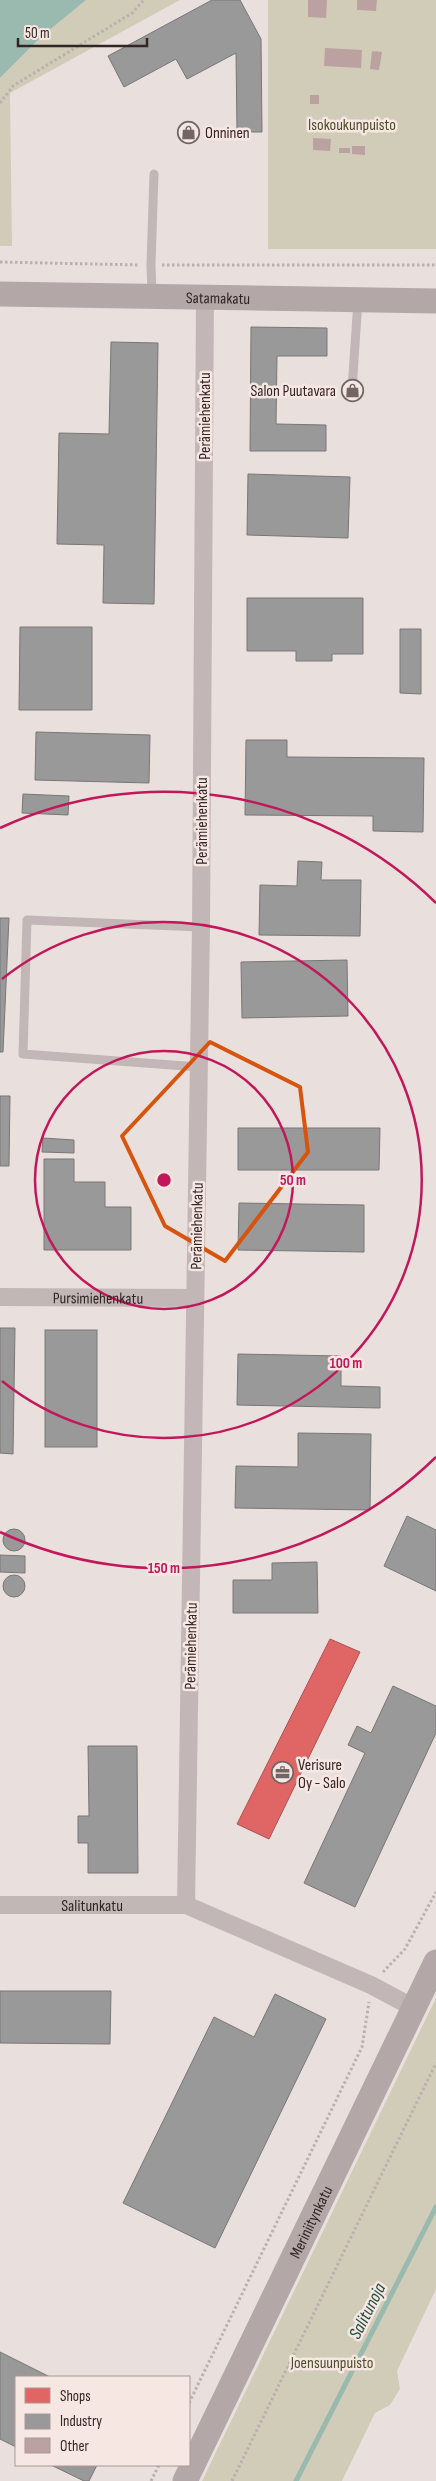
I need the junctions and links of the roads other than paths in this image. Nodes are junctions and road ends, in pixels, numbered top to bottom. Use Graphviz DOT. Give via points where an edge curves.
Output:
graph roads {
  1 [pos="154,174"];
  2 [pos="0,294"];
  3 [pos="152,296"];
  4 [pos="205,297"];
  5 [pos="358,300"];
  6 [pos="436,301"];
  7 [pos="352,390"];
  8 [pos="201,927"];
  9 [pos="198,1067"];
  10 [pos="0,1297"];
  11 [pos="195,1298"];
  12 [pos="0,1905"];
  13 [pos="186,1905"];
  14 [pos="436,1962"];
  15 [pos="414,2008"];
  16 [pos="184,2481"];
  1 -- 3 [label="lane"];
  2 -- 3 [label="main road, Satamakatu"];
  3 -- 4 [label="main road, Satamakatu"];
  4 -- 5 [label="main road, Satamakatu"];
  4 -- 8 [label="street, Perämiehenkatu"];
  5 -- 6 [label="main road, Satamakatu"];
  5 -- 7 [label="lane"];
  8 -- 9 [label="street, Perämiehenkatu"];
  8 -- 9 [label="lane" via="27,920 23,1054"];
  9 -- 11 [label="street, Perämiehenkatu"];
  10 -- 11 [label="street, Pursimiehenkatu"];
  11 -- 13 [label="street, Perämiehenkatu"];
  12 -- 13 [label="street, Salitunkatu"];
  13 -- 15 [label="street" via="371,1985"];
  14 -- 15 [label="main road, Meriniitynkatu"];
  15 -- 16 [label="main road, Meriniitynkatu"];
}
